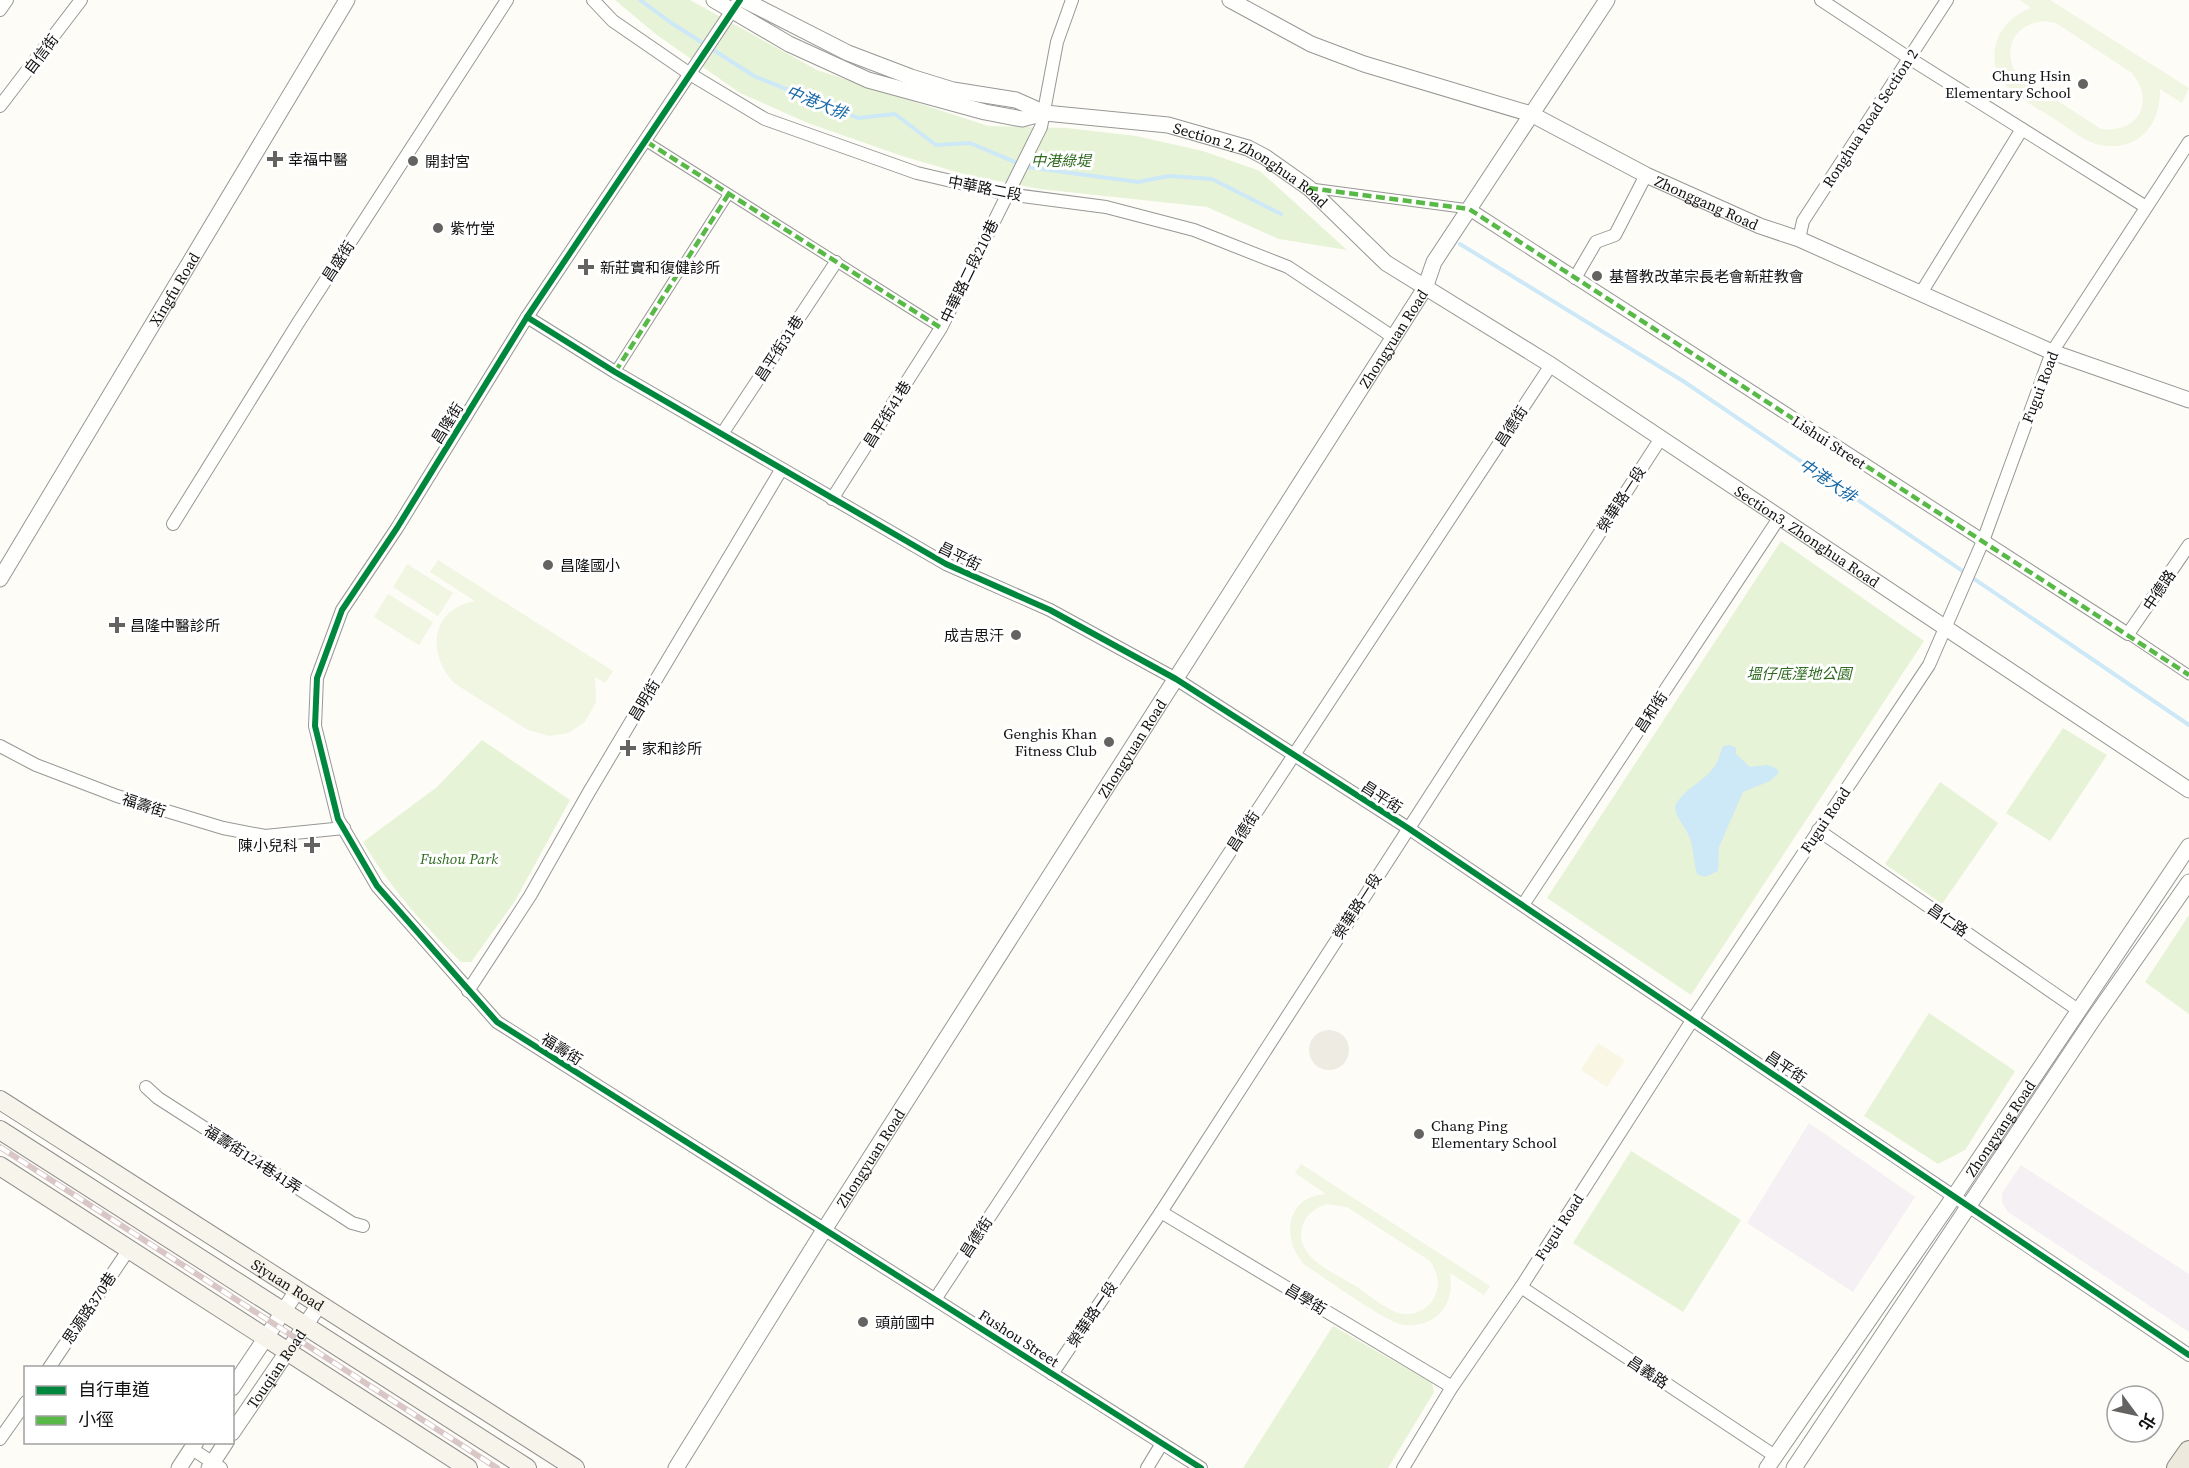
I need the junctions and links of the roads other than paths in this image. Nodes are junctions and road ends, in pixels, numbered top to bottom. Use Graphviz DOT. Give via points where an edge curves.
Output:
graph roads {
  1 [pos="7,0"];
  2 [pos="347,0"];
  3 [pos="507,0"];
  4 [pos="593,0"];
  5 [pos="714,0"];
  6 [pos="1072,0"];
  7 [pos="1230,0"];
  8 [pos="1607,0"];
  9 [pos="1821,0"];
  10 [pos="1947,0"];
  11 [pos="78,1"];
  12 [pos="739,4"];
  13 [pos="0,10"];
  14 [pos="1909,58"];
  15 [pos="690,75"];
  16 [pos="0,106"];
  17 [pos="1532,114"];
  18 [pos="1043,120"];
  19 [pos="2022,129"];
  20 [pos="647,142"];
  21 [pos="2189,142"];
  22 [pos="1646,175"];
  23 [pos="1309,188"];
  24 [pos="1007,194"];
  25 [pos="728,195"];
  26 [pos="2146,207"];
  27 [pos="1466,213"];
  28 [pos="1799,238"];
  29 [pos="836,262"];
  30 [pos="1575,278"];
  31 [pos="1425,288"];
  32 [pos="1921,293"];
  33 [pos="527,317"];
  34 [pos="941,328"];
  35 [pos="1393,337"];
  36 [pos="2052,352"];
  37 [pos="1551,365"];
  38 [pos="615,372"];
  39 [pos="2189,400"];
  40 [pos="722,434"];
  41 [pos="1661,438"];
  42 [pos="781,470"];
  43 [pos="832,499"];
  44 [pos="1779,518"];
  45 [pos="173,524"];
  46 [pos="1983,541"];
  47 [pos="2189,545"];
  48 [pos="0,579"];
  49 [pos="1945,628"];
  50 [pos="2128,634"];
  51 [pos="2189,675"];
  52 [pos="1176,679"];
  53 [pos="0,746"];
  54 [pos="1294,754"];
  55 [pos="2189,790"];
  56 [pos="344,828"];
  57 [pos="1408,828"];
  58 [pos="1818,830"];
  59 [pos="2189,846"];
  60 [pos="2189,882"];
  61 [pos="1523,905"];
  62 [pos="468,992"];
  63 [pos="2078,1010"];
  64 [pos="1693,1019"];
  65 [pos="146,1087"];
  66 [pos="0,1101"];
  67 [pos="0,1130"];
  68 [pos="0,1166"];
  69 [pos="1955,1195"];
  70 [pos="1970,1206"];
  71 [pos="1161,1212"];
  72 [pos="363,1226"];
  73 [pos="824,1230"];
  74 [pos="129,1249"];
  75 [pos="1521,1287"];
  76 [pos="297,1291"];
  77 [pos="936,1298"];
  78 [pos="319,1305"];
  79 [pos="284,1312"];
  80 [pos="305,1326"];
  81 [pos="267,1337"];
  82 [pos="288,1351"];
  83 [pos="2189,1355"];
  84 [pos="50,1366"];
  85 [pos="1052,1374"];
  86 [pos="234,1385"];
  87 [pos="1452,1387"];
  88 [pos="24,1405"];
  89 [pos="234,1430"];
  90 [pos="0,1439"];
  91 [pos="225,1444"];
  92 [pos="1161,1445"];
  93 [pos="194,1446"];
  94 [pos="2189,1450"];
  95 [pos="1771,1462"];
  96 [pos="214,1466"];
  97 [pos="179,1468"];
  98 [pos="468,1468"];
  99 [pos="527,1468"];
  100 [pos="575,1468"];
  101 [pos="676,1468"];
  102 [pos="1146,1468"];
  103 [pos="1201,1468"];
  104 [pos="1403,1468"];
  105 [pos="1794,1468"];
  106 [pos="2177,1468"];
  1 -- 13 [label="street"];
  2 -- 48 [label="street, Xingfu Road"];
  3 -- 45 [label="street, 昌盛街"];
  4 -- 15 [label="street, 中華路二段" via="613,21"];
  5 -- 12 [label="street, Section 2, Zhonghua Road"];
  6 -- 18 [label="street, 中華路二段210巷" via="1057,42"];
  7 -- 17 [label="street, Zhonggang Road" via="1311,44"];
  8 -- 17 [label="street, Zhongyuan Road"];
  9 -- 14 [label="street"];
  10 -- 14 [label="street, Ronghua Road Section 2"];
  11 -- 16 [label="street, 自信街"];
  12 -- 15 [label="street, 昌隆街"];
  12 -- 18 [label="street, Section 2, Zhonghua Road" via="890,69 953,90 1016,100"];
  14 -- 19 [label="street"];
  14 -- 28 [label="street, Ronghua Road Section 2" via="1803,221"];
  15 -- 20 [label="street, 昌隆街"];
  15 -- 24 [label="street, 中華路二段" via="765,119 842,148 917,173"];
  17 -- 22 [label="street, Zhonggang Road"];
  17 -- 27 [label="street, Zhongyuan Road"];
  18 -- 23 [label="street, Section 2, Zhonghua Road" via="1168,124 1248,148"];
  18 -- 24 [label="street, 中華路二段210巷"];
  19 -- 26 [label="street"];
  19 -- 32 [label="street"];
  20 -- 25 [label="street"];
  20 -- 33 [label="street, 昌隆街"];
  21 -- 26 [label="street, Fugui Road"];
  22 -- 28 [label="street, Zhonggang Road" via="1760,226"];
  22 -- 30 [label="street" via="1616,235 1596,242"];
  23 -- 27 [label="street"];
  23 -- 31 [label="street, Section 2, Zhonghua Road" via="1386,263"];
  24 -- 34 [label="street, 中華路二段210巷"];
  24 -- 35 [label="street, 中華路二段" via="1106,207 1194,230 1262,255 1287,267"];
  25 -- 29 [label="street"];
  25 -- 38 [label="street"];
  26 -- 36 [label="street, Fugui Road"];
  27 -- 30 [label="street, Lishui Street"];
  27 -- 31 [label="street, Zhongyuan Road" via="1434,262"];
  28 -- 32 [label="street, Zhonggang Road"];
  29 -- 34 [label="street"];
  29 -- 40 [label="street, 昌平街31巷"];
  30 -- 46 [label="street, Lishui Street"];
  31 -- 35 [label="street, Zhongyuan Road"];
  31 -- 37 [label="street, Section3, Zhonghua Road"];
  32 -- 36 [label="street, Zhonggang Road"];
  33 -- 38 [label="street, 昌平街"];
  33 -- 56 [label="street, 昌隆街" via="342,610 333,632 317,678 315,726 338,819"];
  34 -- 43 [label="street, 昌平街41巷"];
  35 -- 52 [label="street, Zhongyuan Road"];
  36 -- 39 [label="street, Zhonggang Road"];
  36 -- 46 [label="street, Fugui Road"];
  37 -- 41 [label="street, Section3, Zhonghua Road"];
  37 -- 54 [label="street, 昌德街"];
  38 -- 40 [label="street, 昌平街"];
  40 -- 42 [label="street, 昌平街"];
  41 -- 44 [label="street, Section3, Zhonghua Road"];
  41 -- 57 [label="street, 榮華路一段"];
  42 -- 43 [label="street, 昌平街"];
  42 -- 62 [label="street, 昌明街" via="530,896"];
  43 -- 52 [label="street, 昌平街" via="946,564 1050,610"];
  44 -- 49 [label="street, Section3, Zhonghua Road"];
  44 -- 61 [label="street, 昌和街"];
  46 -- 49 [label="street, Fugui Road"];
  46 -- 50 [label="street, Lishui Street"];
  47 -- 50 [label="street, 中德路"];
  49 -- 55 [label="street, Section3, Zhonghua Road"];
  49 -- 58 [label="street, Fugui Road" via="1929,665"];
  50 -- 51 [label="street, Lishui Street"];
  52 -- 54 [label="street, 昌平街"];
  52 -- 73 [label="street, Zhongyuan Road"];
  53 -- 56 [label="street, 福壽街" via="36,765 117,796 223,828 265,836"];
  54 -- 57 [label="street, 昌平街"];
  54 -- 77 [label="street, 昌德街"];
  56 -- 62 [label="street, 福壽街" via="377,886"];
  57 -- 61 [label="street, 昌平街"];
  57 -- 71 [label="street, 榮華路一段"];
  58 -- 63 [label="street, 昌仁路"];
  58 -- 64 [label="street, Fugui Road"];
  59 -- 63 [label="street, Zhongyang Road"];
  60 -- 70 [label="street, Zhongyang Road"];
  61 -- 64 [label="street, 昌平街"];
  62 -- 73 [label="street, 福壽街" via="497,1022"];
  63 -- 69 [label="street, Zhongyang Road"];
  64 -- 69 [label="street, 昌平街"];
  64 -- 75 [label="street, Fugui Road"];
  65 -- 72 [label="street, 福壽街124巷41弄" via="352,1223"];
  66 -- 76 [label="main road, Siyuan Road"];
  67 -- 79 [label="main road, Siyuan Road"];
  68 -- 74 [label="main road"];
  69 -- 70 [label="street, 昌平街"];
  69 -- 95 [label="street, Zhongyang Road"];
  70 -- 83 [label="street, 昌平街"];
  70 -- 105 [label="street, Zhongyang Road"];
  71 -- 85 [label="street, 榮華路一段"];
  71 -- 87 [label="street, 昌學街"];
  73 -- 77 [label="street, Fushou Street"];
  73 -- 101 [label="street, Zhongyuan Road"];
  74 -- 81 [label="main road"];
  74 -- 84 [label="street, 思源路370巷"];
  75 -- 87 [label="street, Fugui Road"];
  75 -- 95 [label="street, 昌義路"];
  76 -- 78 [label="main road, Siyuan Road"];
  76 -- 79 [label="street, Touqian Road"];
  77 -- 85 [label="street, Fushou Street"];
  78 -- 80 [label="street, Touqian Road"];
  78 -- 100 [label="main road, Siyuan Road"];
  79 -- 80 [label="main road, Siyuan Road"];
  79 -- 81 [label="street, Touqian Road"];
  80 -- 82 [label="street, Touqian Road"];
  80 -- 99 [label="main road, Siyuan Road"];
  81 -- 82 [label="main road"];
  81 -- 86 [label="street, Touqian Road"];
  82 -- 89 [label="street, Touqian Road"];
  82 -- 98 [label="main road"];
  85 -- 92 [label="street, Fushou Street"];
  87 -- 104 [label="street, Fugui Road"];
  88 -- 90 [label="street"];
  91 -- 96 [label="street"];
  92 -- 102 [label="street"];
  92 -- 103 [label="street, Fushou Street"];
  93 -- 96 [label="street"];
  93 -- 97 [label="street"];
  94 -- 106 [label="main road"];
}
